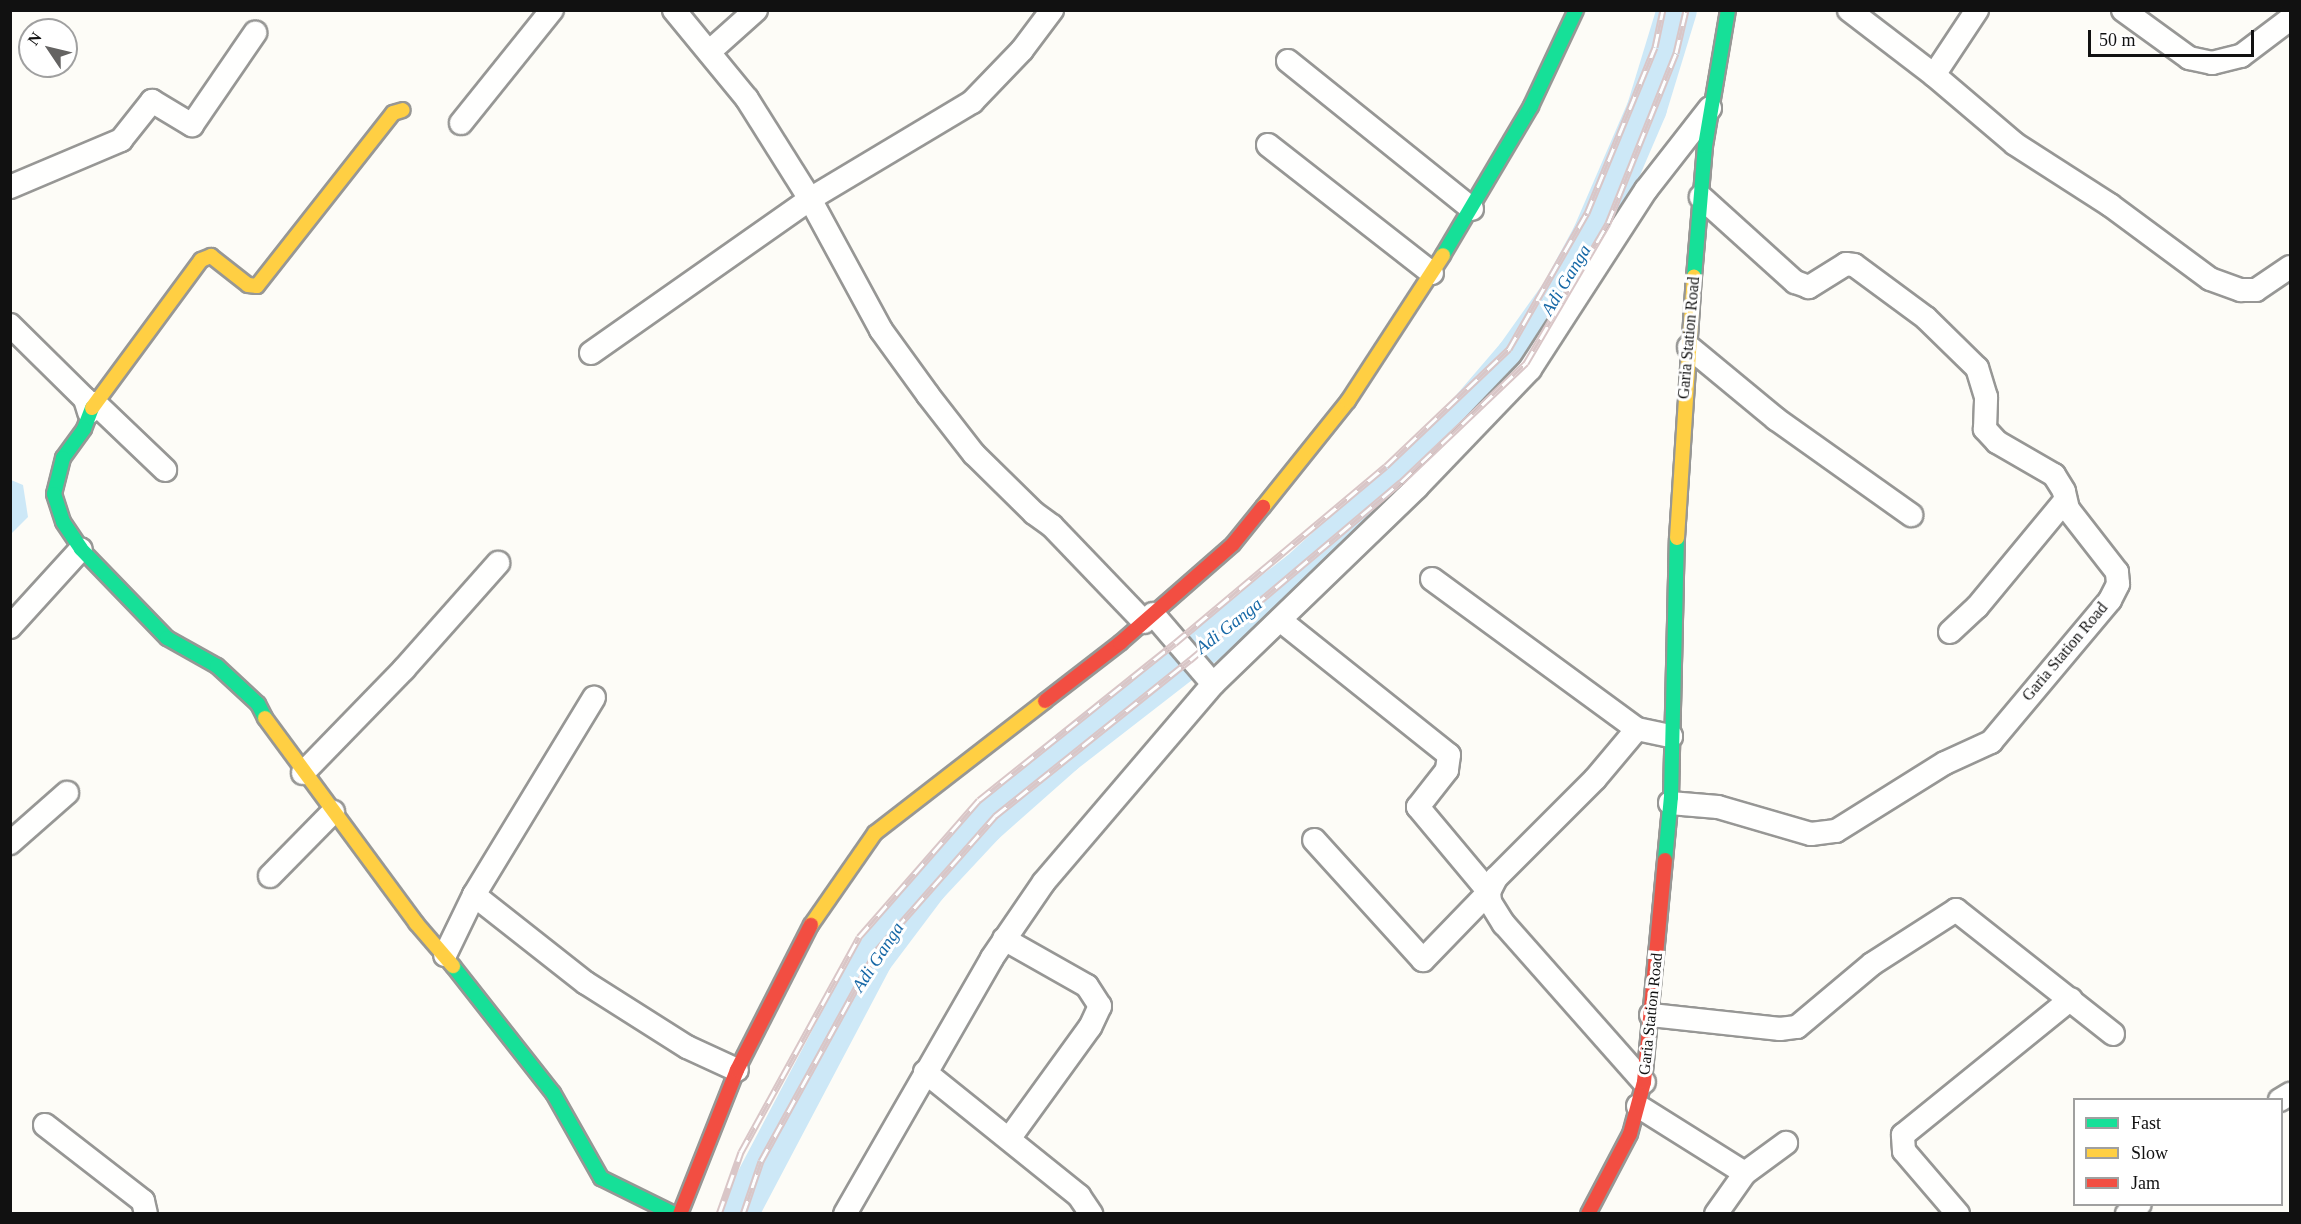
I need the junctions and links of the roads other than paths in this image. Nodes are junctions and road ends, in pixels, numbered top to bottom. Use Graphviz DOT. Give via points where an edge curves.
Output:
graph roads {
  1 [pos="552,10"];
  2 [pos="674,10"];
  3 [pos="756,10"];
  4 [pos="1052,10"];
  5 [pos="1576,10"];
  6 [pos="1728,10"];
  7 [pos="1849,10"];
  8 [pos="1977,10"];
  9 [pos="2123,10"];
  10 [pos="2290,20"];
  11 [pos="255,33"];
  12 [pos="709,52"];
  13 [pos="1288,61"];
  14 [pos="1934,75"];
  15 [pos="1713,105"];
  16 [pos="403,110"];
  17 [pos="461,123"];
  18 [pos="1268,145"];
  19 [pos="10,187"];
  20 [pos="1701,197"];
  21 [pos="810,199"];
  22 [pos="1472,209"];
  23 [pos="2290,267"];
  24 [pos="1432,273"];
  25 [pos="10,325"];
  26 [pos="1689,347"];
  27 [pos="591,353"];
  28 [pos="92,407"];
  29 [pos="165,470"];
  30 [pos="2064,502"];
  31 [pos="1911,515"];
  32 [pos="81,549"];
  33 [pos="498,563"];
  34 [pos="1432,579"];
  35 [pos="1148,618"];
  36 [pos="1280,620"];
  37 [pos="10,627"];
  38 [pos="1950,633"];
  39 [pos="1213,684"];
  40 [pos="594,698"];
  41 [pos="1637,729"];
  42 [pos="1671,736"];
  43 [pos="303,772"];
  44 [pos="67,793"];
  45 [pos="1670,802"];
  46 [pos="333,812"];
  47 [pos="1314,840"];
  48 [pos="10,843"];
  49 [pos="270,876"];
  50 [pos="1490,892"];
  51 [pos="474,895"];
  52 [pos="1004,939"];
  53 [pos="445,955"];
  54 [pos="2071,999"];
  55 [pos="1651,1015"];
  56 [pos="2113,1034"];
  57 [pos="737,1070"];
  58 [pos="925,1072"];
  59 [pos="1644,1082"];
  60 [pos="1638,1106"];
  61 [pos="45,1125"];
  62 [pos="1009,1139"];
  63 [pos="1786,1143"];
  64 [pos="1745,1173"];
  65 [pos="146,1214"];
  66 [pos="674,1214"];
  67 [pos="680,1214"];
  68 [pos="845,1214"];
  69 [pos="1091,1214"];
  70 [pos="1588,1214"];
  71 [pos="1716,1214"];
  72 [pos="1958,1214"];
  1 -- 17 [label="street"];
  2 -- 12 [label="street"];
  3 -- 12 [label="street"];
  4 -- 21 [label="street" via="1022,50 972,102"];
  5 -- 22 [label="street" via="1531,106"];
  6 -- 15 [label="street, Garia Station Road"];
  7 -- 14 [label="street"];
  8 -- 14 [label="street"];
  9 -- 10 [label="street" via="2189,58 2212,63 2241,56"];
  11 -- 19 [label="street" via="192,125 152,101 121,140"];
  12 -- 21 [label="street" via="747,99"];
  13 -- 22 [label="street"];
  14 -- 23 [label="street" via="2015,144 2110,205 2210,279 2241,290 2256,290"];
  15 -- 20 [label="street, Garia Station Road"];
  15 -- 36 [label="street" via="1646,190 1530,369 1417,487"];
  16 -- 28 [label="street" via="393,113 257,286 248,285 211,256 201,260"];
  18 -- 24 [label="street"];
  20 -- 26 [label="street, Garia Station Road"];
  20 -- 30 [label="street, Garia Station Road" via="1795,282 1809,287 1846,264 1854,265 1926,318 1977,368 1985,389 1985,429 1998,442 2054,475 2064,491"];
  21 -- 27 [label="street"];
  21 -- 35 [label="street" via="881,330 941,412 1034,513"];
  22 -- 24 [label="street"];
  24 -- 35 [label="street" via="1348,401 1233,544"];
  25 -- 28 [label="street"];
  26 -- 31 [label="street" via="1776,419"];
  26 -- 42 [label="street, Garia Station Road" via="1680,454"];
  28 -- 29 [label="street"];
  28 -- 32 [label="street" via="84,429 63,458 54,494 63,522"];
  30 -- 38 [label="street" via="1977,607"];
  30 -- 45 [label="street, Garia Station Road" via="2117,572 2118,584 2110,600 1991,742 1944,764 1836,831 1811,834 1718,807"];
  32 -- 37 [label="street"];
  32 -- 43 [label="street" via="167,638 217,666 258,704"];
  33 -- 43 [label="street" via="404,669"];
  34 -- 41 [label="street"];
  35 -- 39 [label="street"];
  35 -- 57 [label="street" via="875,834 805,935"];
  36 -- 39 [label="street"];
  36 -- 50 [label="street" via="1449,755 1447,770 1418,807"];
  39 -- 52 [label="street" via="1044,882"];
  40 -- 51 [label="street"];
  41 -- 42 [label="street"];
  41 -- 50 [label="street" via="1595,779 1496,878"];
  42 -- 45 [label="street, Garia Station Road"];
  43 -- 46 [label="street"];
  44 -- 48 [label="street"];
  45 -- 55 [label="street, Garia Station Road"];
  46 -- 49 [label="street"];
  46 -- 53 [label="street" via="416,923"];
  47 -- 50 [label="street" via="1423,960"];
  50 -- 59 [label="street" via="1491,902 1504,924"];
  51 -- 53 [label="street"];
  51 -- 57 [label="street" via="586,983 687,1047"];
  52 -- 58 [label="street"];
  52 -- 62 [label="street" via="1087,986 1100,1006 1090,1027"];
  53 -- 66 [label="street" via="553,1093 601,1178"];
  54 -- 55 [label="street" via="1956,910 1872,964 1797,1027 1780,1029"];
  54 -- 56 [label="street"];
  54 -- 72 [label="street" via="1903,1134 1904,1151"];
  55 -- 59 [label="street, Garia Station Road"];
  57 -- 67 [label="street"];
  58 -- 62 [label="street"];
  58 -- 68 [label="street"];
  59 -- 60 [label="street, Garia Station Road"];
  60 -- 64 [label="street"];
  60 -- 70 [label="street, Garia Station Road" via="1630,1134"];
  61 -- 65 [label="street" via="143,1202"];
  62 -- 69 [label="street" via="1079,1196"];
  63 -- 64 [label="street"];
  64 -- 71 [label="street"];
}
